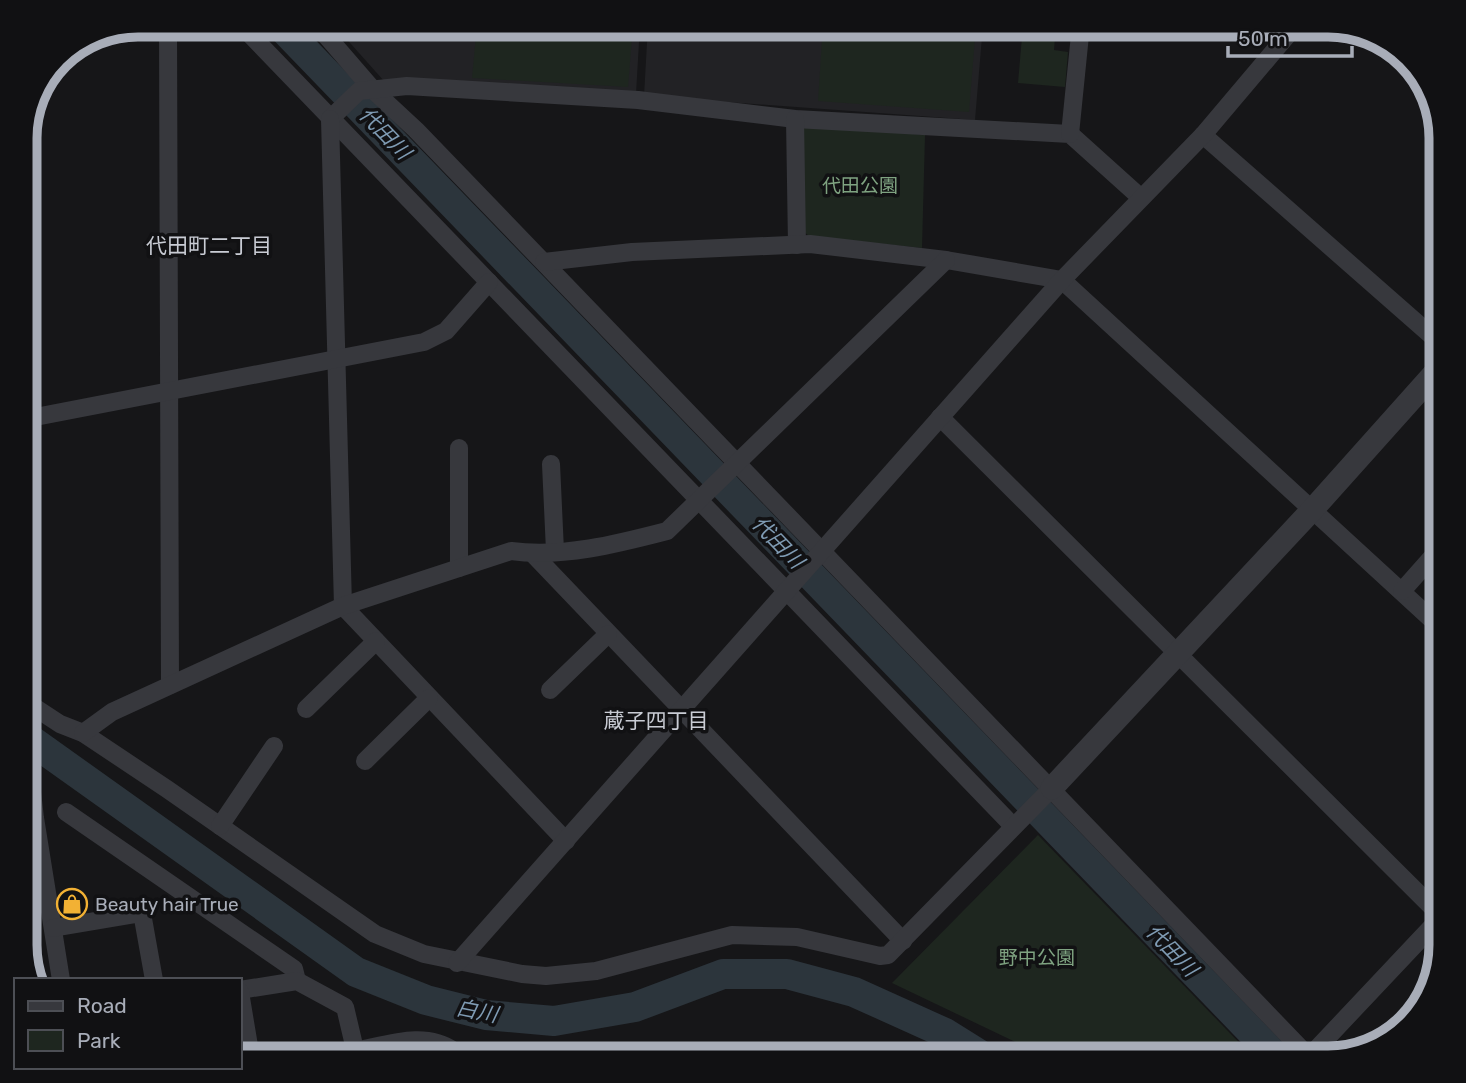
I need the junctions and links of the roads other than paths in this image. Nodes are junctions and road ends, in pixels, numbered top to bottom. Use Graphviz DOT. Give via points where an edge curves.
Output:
graph roads {
  1 [pos="168,37"];
  2 [pos="255,37"];
  3 [pos="327,37"];
  4 [pos="1080,37"];
  5 [pos="1285,37"];
  6 [pos="366,91"];
  7 [pos="334,116"];
  8 [pos="795,118"];
  9 [pos="1070,134"];
  10 [pos="1203,135"];
  11 [pos="1140,197"];
  12 [pos="797,245"];
  13 [pos="946,260"];
  14 [pos="544,262"];
  15 [pos="1062,280"];
  16 [pos="489,282"];
  17 [pos="1429,333"];
  18 [pos="336,361"];
  19 [pos="1429,379"];
  20 [pos="169,391"];
  21 [pos="37,417"];
  22 [pos="940,417"];
  23 [pos="459,448"];
  24 [pos="551,464"];
  25 [pos="732,465"];
  26 [pos="701,497"];
  27 [pos="1313,509"];
  28 [pos="555,551"];
  29 [pos="533,554"];
  30 [pos="822,555"];
  31 [pos="1429,561"];
  32 [pos="459,568"];
  33 [pos="791,588"];
  34 [pos="1402,591"];
  35 [pos="343,606"];
  36 [pos="1429,617"];
  37 [pos="608,634"];
  38 [pos="376,641"];
  39 [pos="1175,653"];
  40 [pos="170,685"];
  41 [pos="550,690"];
  42 [pos="429,698"];
  43 [pos="37,709"];
  44 [pos="306,709"];
  45 [pos="680,711"];
  46 [pos="83,733"];
  47 [pos="275,746"];
  48 [pos="365,761"];
  49 [pos="1047,792"];
  50 [pos="66,812"];
  51 [pos="1017,822"];
  52 [pos="37,823"];
  53 [pos="220,826"];
  54 [pos="566,842"];
  55 [pos="1429,905"];
  56 [pos="53,928"];
  57 [pos="1429,930"];
  58 [pos="903,941"];
  59 [pos="457,963"];
  60 [pos="61,978"];
  61 [pos="153,978"];
  62 [pos="297,981"];
  63 [pos="242,991"];
  64 [pos="242,1003"];
  65 [pos="249,1046"];
  66 [pos="354,1046"];
  67 [pos="391,1046"];
  68 [pos="447,1046"];
  69 [pos="1297,1046"];
  70 [pos="1320,1046"];
  1 -- 20 [label="street"];
  2 -- 7 [label="street"];
  3 -- 6 [label="street"];
  4 -- 9 [label="street"];
  5 -- 10 [label="street"];
  6 -- 7 [label="street"];
  6 -- 8 [label="street" via="407,86 638,100"];
  6 -- 14 [label="street" via="416,130"];
  7 -- 16 [label="street"];
  7 -- 18 [label="street"];
  8 -- 9 [label="street"];
  8 -- 12 [label="street"];
  9 -- 11 [label="street"];
  10 -- 11 [label="street"];
  10 -- 17 [label="street"];
  11 -- 15 [label="street"];
  12 -- 13 [label="street"];
  12 -- 14 [label="street"];
  13 -- 15 [label="street"];
  13 -- 25 [label="street"];
  14 -- 25 [label="street"];
  15 -- 22 [label="street"];
  15 -- 27 [label="street"];
  16 -- 18 [label="street" via="446,331 424,342"];
  16 -- 26 [label="street"];
  18 -- 20 [label="street"];
  18 -- 35 [label="street"];
  19 -- 27 [label="street"];
  20 -- 21 [label="street"];
  20 -- 40 [label="street"];
  22 -- 30 [label="street"];
  22 -- 39 [label="street"];
  23 -- 32 [label="street"];
  24 -- 28 [label="street"];
  25 -- 26 [label="street"];
  25 -- 30 [label="street"];
  26 -- 28 [label="street" via="667,531 615,545"];
  26 -- 33 [label="street"];
  27 -- 34 [label="street"];
  27 -- 39 [label="street"];
  28 -- 29 [label="street"];
  29 -- 32 [label="street" via="511,551"];
  29 -- 37 [label="street"];
  30 -- 33 [label="street"];
  30 -- 49 [label="street"];
  31 -- 34 [label="street"];
  32 -- 35 [label="street"];
  33 -- 45 [label="street"];
  33 -- 51 [label="street"];
  34 -- 36 [label="street"];
  35 -- 38 [label="street"];
  35 -- 40 [label="street"];
  37 -- 41 [label="street"];
  37 -- 45 [label="street"];
  38 -- 42 [label="street"];
  38 -- 44 [label="street"];
  39 -- 49 [label="street"];
  39 -- 55 [label="street"];
  40 -- 46 [label="street" via="111,712"];
  42 -- 48 [label="street"];
  42 -- 54 [label="street"];
  43 -- 46 [label="street"];
  45 -- 54 [label="street"];
  45 -- 58 [label="street"];
  46 -- 53 [label="street"];
  47 -- 53 [label="street"];
  49 -- 51 [label="street"];
  49 -- 69 [label="street"];
  50 -- 62 [label="street" via="294,969"];
  51 -- 58 [label="street"];
  52 -- 56 [label="street"];
  53 -- 59 [label="street" via="375,934"];
  54 -- 59 [label="street"];
  56 -- 60 [label="street"];
  56 -- 61 [label="street" via="142,913"];
  57 -- 70 [label="street"];
  58 -- 59 [label="street" via="888,955 880,956 797,937 732,935 578,974 522,974"];
  62 -- 63 [label="street"];
  62 -- 66 [label="street" via="345,1007"];
  64 -- 65 [label="street"];
  67 -- 68 [label="street" via="419,1039"];
}
